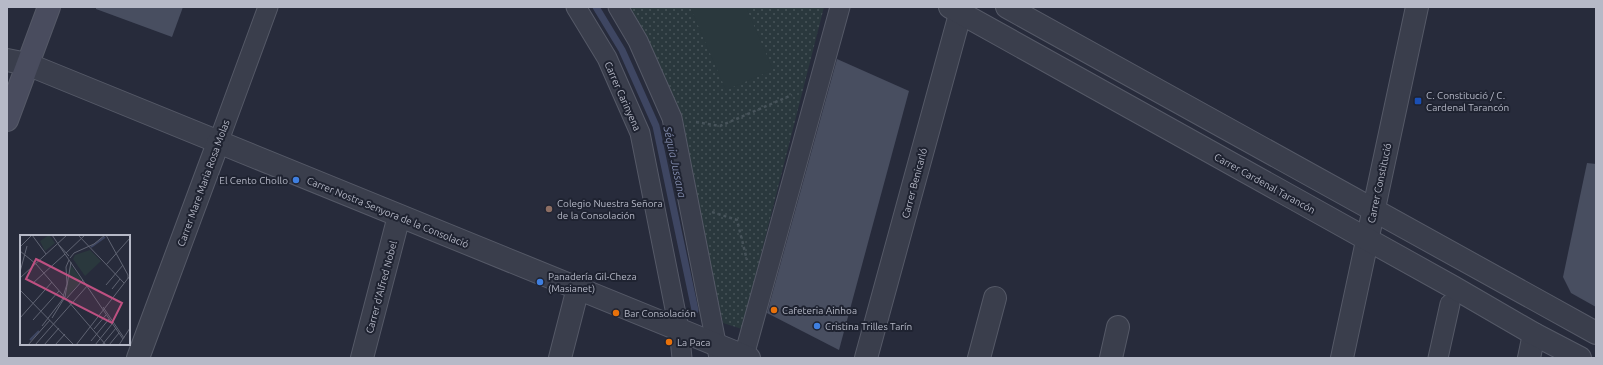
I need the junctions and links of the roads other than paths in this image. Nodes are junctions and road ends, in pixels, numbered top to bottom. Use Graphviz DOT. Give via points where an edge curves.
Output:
graph roads {
  1 [pos="49,7"];
  2 [pos="268,7"];
  3 [pos="576,7"];
  4 [pos="618,7"];
  5 [pos="840,7"];
  6 [pos="1007,7"];
  7 [pos="1417,7"];
  8 [pos="958,9"];
  9 [pos="17,62"];
  10 [pos="7,120"];
  11 [pos="218,142"];
  12 [pos="1374,210"];
  13 [pos="399,216"];
  14 [pos="1367,240"];
  15 [pos="578,288"];
  16 [pos="995,298"];
  17 [pos="1450,304"];
  18 [pos="1118,327"];
  19 [pos="679,329"];
  20 [pos="1596,333"];
  21 [pos="1534,334"];
  22 [pos="718,352"];
  23 [pos="747,357"];
  24 [pos="138,358"];
  25 [pos="362,358"];
  26 [pos="560,358"];
  27 [pos="682,358"];
  28 [pos="866,358"];
  29 [pos="979,358"];
  30 [pos="1111,358"];
  31 [pos="1342,358"];
  32 [pos="1438,358"];
  33 [pos="1529,358"];
  34 [pos="1580,358"];
  1 -- 9 [label="main road"];
  2 -- 11 [label="street, Carrer Mare Maria Rosa Molas"];
  3 -- 19 [label="street, Carrer Carinyena" via="607,58 640,133"];
  4 -- 22 [label="street" via="638,41 672,118"];
  5 -- 23 [label="street"];
  6 -- 12 [label="street"];
  7 -- 12 [label="street, Carrer Constitució"];
  8 -- 14 [label="street, Carrer Cardenal Tarancón"];
  8 -- 28 [label="street, Carrer Benicarló"];
  9 -- 10 [label="main road"];
  9 -- 11 [label="street, Carrer Nostra Senyora de la Consolació"];
  11 -- 13 [label="street, Carrer Nostra Senyora de la Consolació"];
  11 -- 24 [label="street, Carrer Mare Maria Rosa Molas"];
  12 -- 14 [label="street, Carrer Constitució"];
  12 -- 20 [label="street"];
  13 -- 15 [label="street, Carrer Nostra Senyora de la Consolació"];
  13 -- 25 [label="street, Carrer d'Alfred Nobel"];
  14 -- 21 [label="street, Carrer Cardenal Tarancón"];
  14 -- 31 [label="street, Carrer Constitució"];
  15 -- 19 [label="street, Carrer Nostra Senyora de la Consolació"];
  15 -- 26 [label="street"];
  16 -- 29 [label="street"];
  17 -- 32 [label="street"];
  18 -- 30 [label="street"];
  19 -- 22 [label="street, Carrer Nostra Senyora de la Consolació"];
  19 -- 27 [label="street, Carrer Carinyena"];
  21 -- 33 [label="street"];
  21 -- 34 [label="street, Carrer Cardenal Tarancón"];
  22 -- 23 [label="street, Carrer Nostra Senyora de la Consolació"];
}
